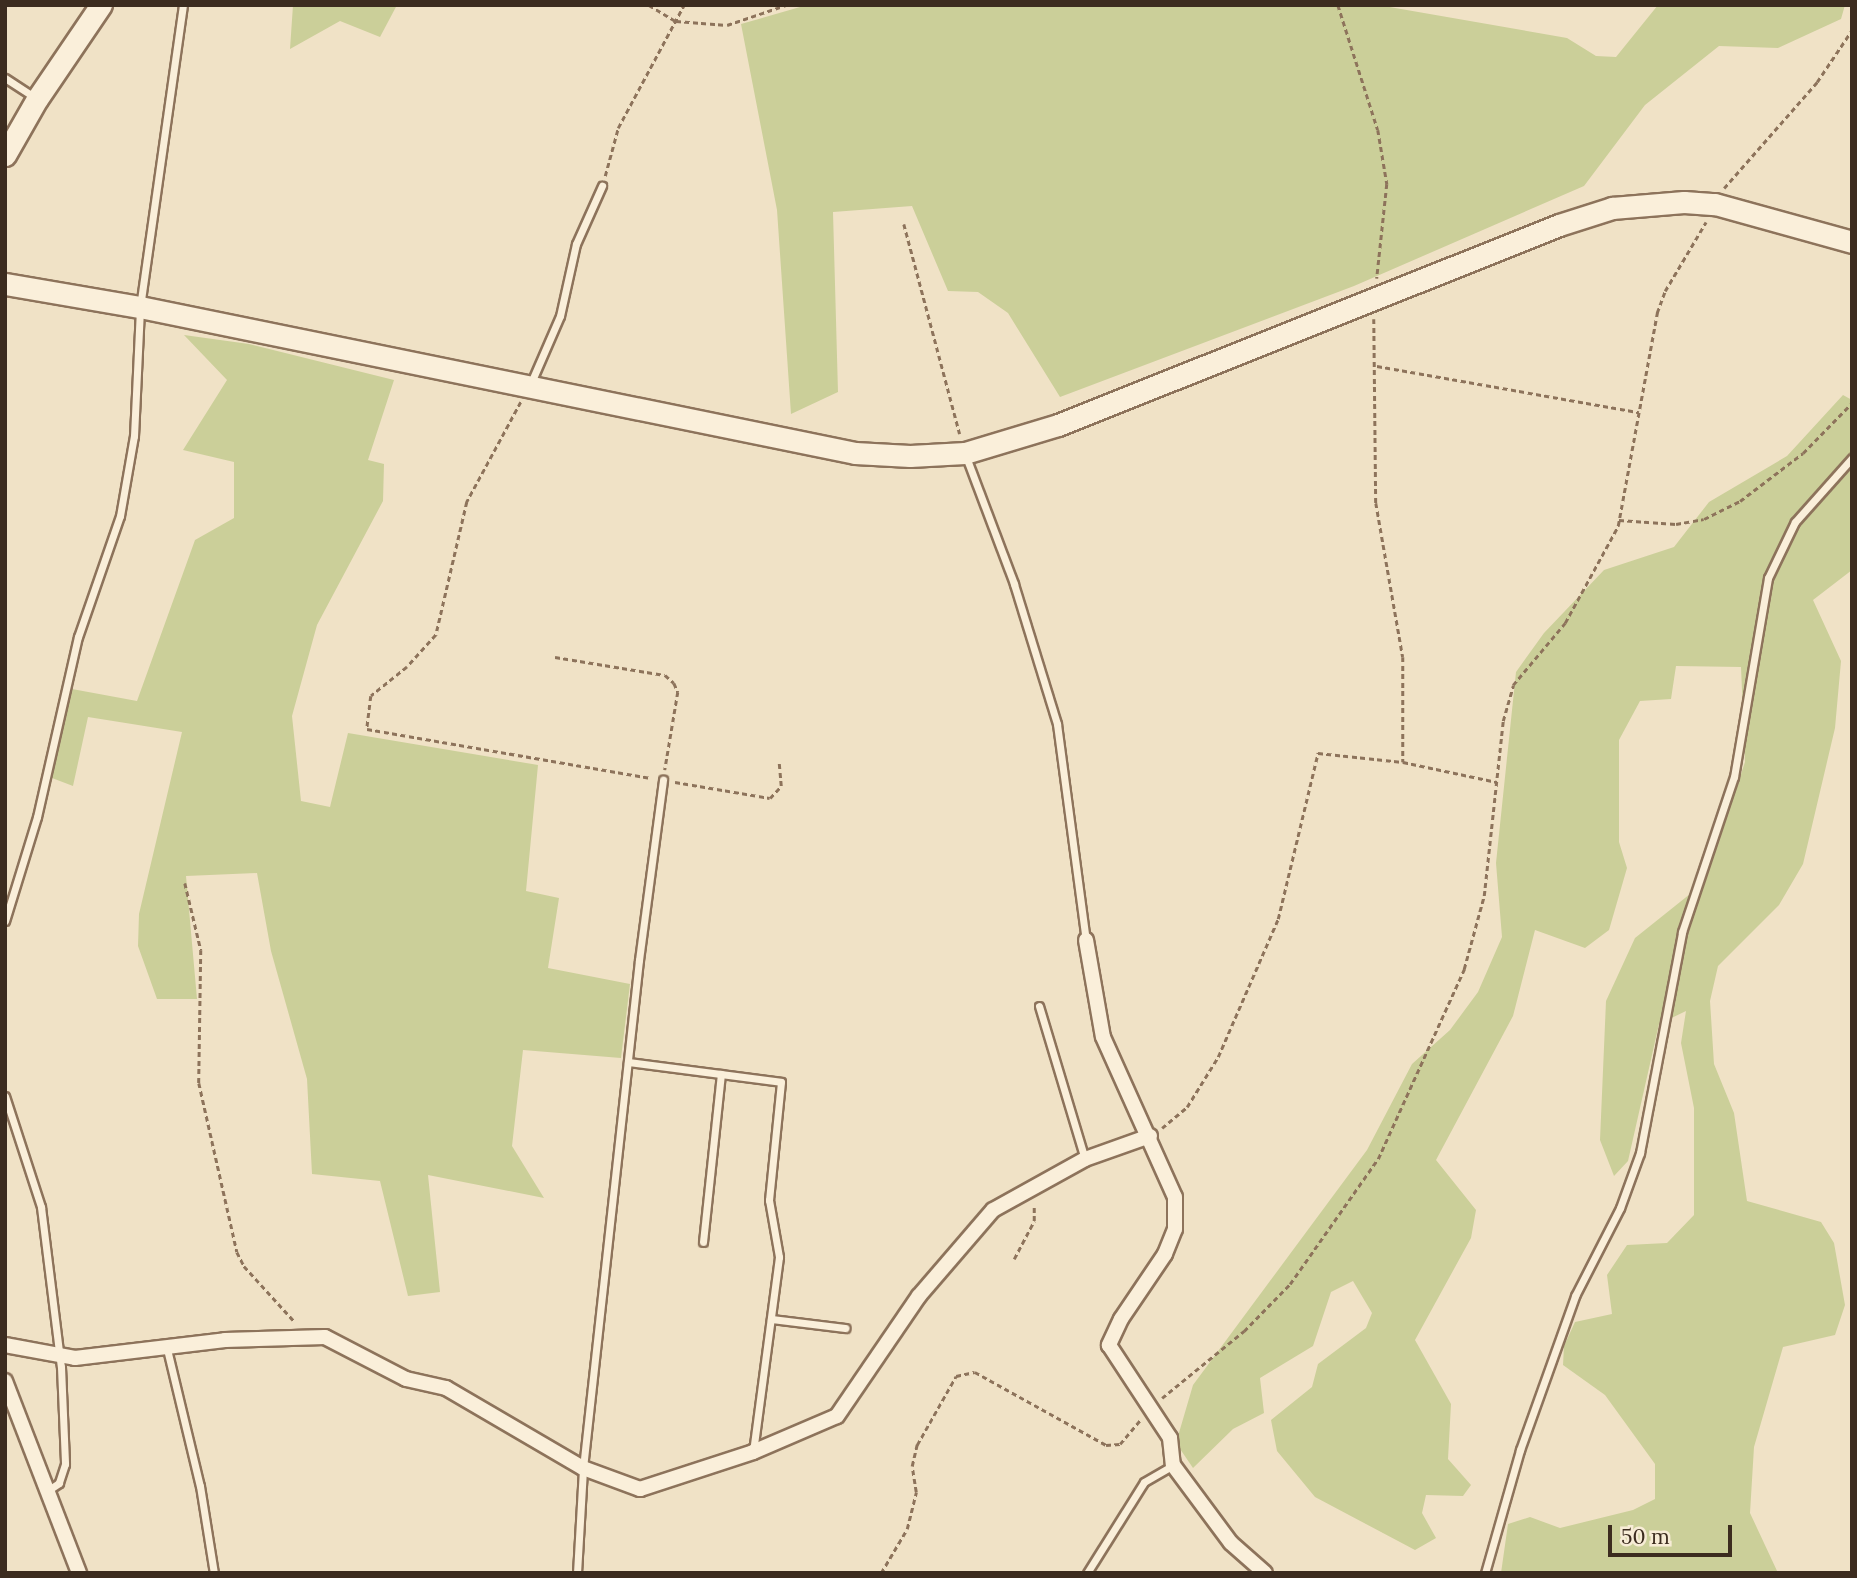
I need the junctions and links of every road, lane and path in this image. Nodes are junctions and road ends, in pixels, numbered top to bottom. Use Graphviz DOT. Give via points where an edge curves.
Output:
graph roads {
  1 [pos="102,5"];
  2 [pos="183,5"];
  3 [pos="649,5"];
  4 [pos="684,5"];
  5 [pos="786,5"];
  6 [pos="1338,5"];
  7 [pos="677,21"];
  8 [pos="1852,30"];
  9 [pos="5,78"];
  10 [pos="37,99"];
  11 [pos="5,155"];
  12 [pos="602,186"];
  13 [pos="1715,204"];
  14 [pos="904,224"];
  15 [pos="1852,242"];
  16 [pos="5,284"];
  17 [pos="1373,303"];
  18 [pos="140,307"];
  19 [pos="1375,366"];
  20 [pos="530,386"];
  21 [pos="1852,403"];
  22 [pos="1639,412"];
  23 [pos="965,453"];
  24 [pos="1852,458"];
  25 [pos="1619,520"];
  26 [pos="555,657"];
  27 [pos="1403,762"];
  28 [pos="779,763"];
  29 [pos="663,780"];
  30 [pos="1497,782"];
  31 [pos="185,883"];
  32 [pos="5,921"];
  33 [pos="1086,940"];
  34 [pos="1039,1006"];
  35 [pos="628,1062"];
  36 [pos="722,1074"];
  37 [pos="5,1096"];
  38 [pos="1150,1136"];
  39 [pos="1085,1159"];
  40 [pos="1030,1189"];
  41 [pos="703,1242"];
  42 [pos="1014,1259"];
  43 [pos="771,1319"];
  44 [pos="845,1328"];
  45 [pos="303,1338"];
  46 [pos="5,1345"];
  47 [pos="167,1349"];
  48 [pos="60,1356"];
  49 [pos="5,1381"];
  50 [pos="1150,1408"];
  51 [pos="753,1452"];
  52 [pos="1173,1465"];
  53 [pos="583,1468"];
  54 [pos="50,1489"];
  55 [pos="79,1573"];
  56 [pos="214,1573"];
  57 [pos="577,1573"];
  58 [pos="881,1573"];
  59 [pos="1087,1573"];
  60 [pos="1265,1573"];
  61 [pos="1485,1573"];
  1 -- 10 [label="street"];
  2 -- 18 [label="lane"];
  3 -- 7 [label="path"];
  4 -- 7 [label="path"];
  5 -- 7 [label="path" via="727,25"];
  6 -- 17 [label="path" via="1378,130 1387,184"];
  7 -- 12 [label="path" via="651,60 618,128"];
  8 -- 13 [label="path" via="1817,82 1729,177"];
  9 -- 10 [label="lane"];
  10 -- 11 [label="street"];
  12 -- 20 [label="lane" via="576,244 560,316"];
  13 -- 15 [label="street"];
  13 -- 17 [label="street" via="1612,208 1559,225"];
  13 -- 22 [label="path" via="1665,291"];
  14 -- 23 [label="path"];
  16 -- 18 [label="street"];
  17 -- 19 [label="path"];
  17 -- 23 [label="street" via="1058,425"];
  18 -- 20 [label="street"];
  18 -- 32 [label="lane" via="134,436 120,516 78,637 37,817"];
  19 -- 22 [label="path"];
  19 -- 27 [label="path" via="1376,503 1403,657"];
  20 -- 23 [label="street" via="855,453"];
  20 -- 29 [label="path" via="467,502 436,635 371,696 367,729"];
  21 -- 25 [label="path" via="1802,453 1740,500 1704,519 1676,524"];
  22 -- 25 [label="path"];
  23 -- 33 [label="lane" via="1014,584 1057,724"];
  24 -- 61 [label="lane" via="1795,522 1768,578 1734,777 1682,932 1640,1153 1620,1208 1571,1306 1520,1450"];
  25 -- 30 [label="path" via="1565,623 1513,685"];
  26 -- 29 [label="path" via="664,675 674,683 678,692"];
  27 -- 30 [label="path"];
  27 -- 38 [label="path" via="1318,753 1278,919 1240,1008 1218,1057 1187,1107"];
  28 -- 29 [label="path" via="781,786 770,798"];
  29 -- 35 [label="lane"];
  30 -- 50 [label="path" via="1483,896 1464,969 1378,1159 1290,1284 1244,1331"];
  31 -- 45 [label="path" via="201,950 199,1083 237,1252"];
  33 -- 38 [label="street" via="1103,1037"];
  34 -- 39 [label="lane"];
  35 -- 36 [label="lane"];
  35 -- 53 [label="lane"];
  36 -- 41 [label="lane"];
  36 -- 43 [label="lane" via="781,1082 769,1200 779,1257"];
  37 -- 48 [label="lane" via="41,1207"];
  38 -- 39 [label="street"];
  38 -- 50 [label="street" via="1175,1197 1175,1229 1165,1254 1109,1345"];
  39 -- 40 [label="street"];
  40 -- 42 [label="path" via="1034,1221"];
  40 -- 51 [label="street" via="993,1210 957,1247 837,1416"];
  43 -- 44 [label="lane"];
  43 -- 51 [label="lane"];
  45 -- 47 [label="street" via="225,1340"];
  45 -- 53 [label="street" via="325,1337 406,1379 446,1388"];
  46 -- 48 [label="street"];
  47 -- 48 [label="street"];
  47 -- 56 [label="lane" via="201,1486"];
  48 -- 54 [label="lane" via="65,1464 59,1483"];
  49 -- 54 [label="street"];
  50 -- 52 [label="street" via="1170,1438"];
  50 -- 58 [label="path" via="1120,1444 1106,1445 975,1372 956,1376 917,1445 912,1466 916,1492 907,1529"];
  51 -- 53 [label="street" via="640,1489"];
  52 -- 59 [label="lane" via="1144,1482"];
  52 -- 60 [label="street" via="1231,1544"];
  53 -- 57 [label="lane"];
  54 -- 55 [label="street"];
}
